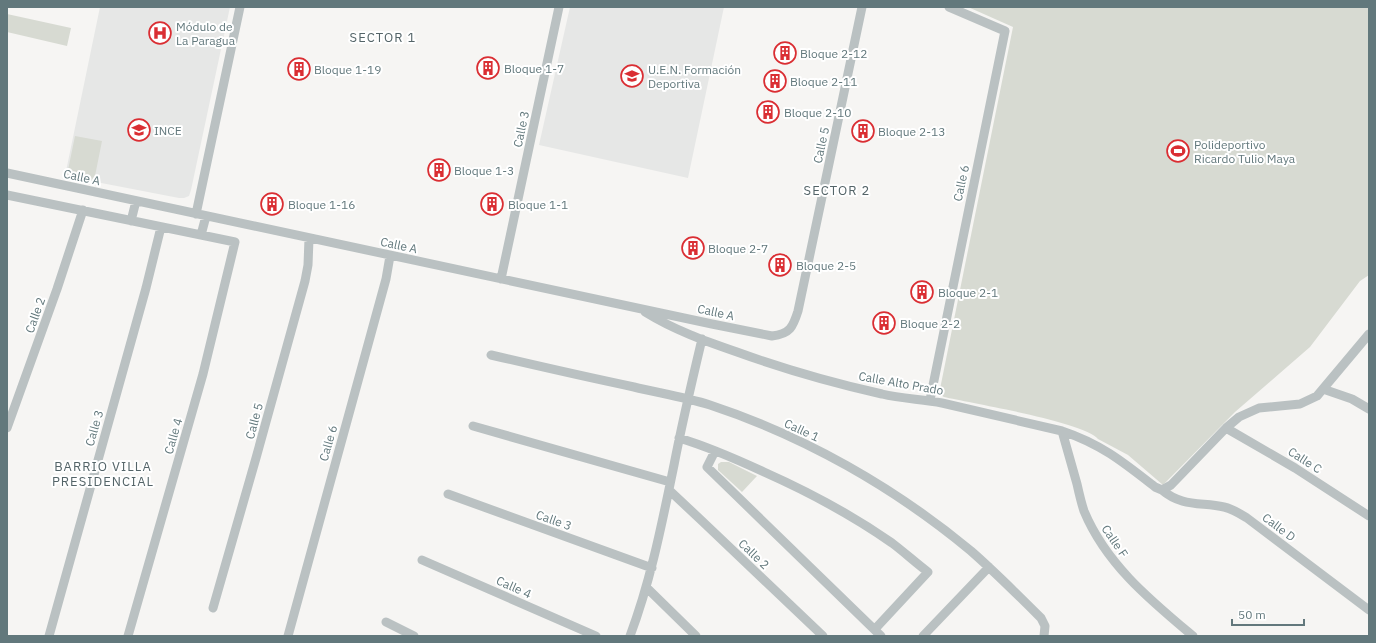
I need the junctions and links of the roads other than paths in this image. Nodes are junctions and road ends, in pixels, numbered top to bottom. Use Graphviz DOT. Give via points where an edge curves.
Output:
graph roads {
  1 [pos="240,7"];
  2 [pos="559,7"];
  3 [pos="862,7"];
  4 [pos="949,7"];
  5 [pos="8,176"];
  6 [pos="7,195"];
  7 [pos="136,201"];
  8 [pos="83,210"];
  9 [pos="196,214"];
  10 [pos="206,216"];
  11 [pos="131,221"];
  12 [pos="161,227"];
  13 [pos="201,235"];
  14 [pos="309,238"];
  15 [pos="390,256"];
  16 [pos="501,279"];
  17 [pos="639,308"];
  18 [pos="786,333"];
  19 [pos="1369,334"];
  20 [pos="702,339"];
  21 [pos="491,355"];
  22 [pos="1323,388"];
  23 [pos="688,400"];
  24 [pos="930,400"];
  25 [pos="1369,409"];
  26 [pos="473,426"];
  27 [pos="7,428"];
  28 [pos="1226,428"];
  29 [pos="1062,431"];
  30 [pos="679,438"];
  31 [pos="715,451"];
  32 [pos="669,486"];
  33 [pos="1158,489"];
  34 [pos="448,494"];
  35 [pos="1369,516"];
  36 [pos="422,560"];
  37 [pos="989,567"];
  38 [pos="652,568"];
  39 [pos="647,588"];
  40 [pos="213,608"];
  41 [pos="1369,610"];
  42 [pos="386,622"];
  43 [pos="878,633"];
  44 [pos="1044,634"];
  45 [pos="49,636"];
  46 [pos="128,636"];
  47 [pos="288,636"];
  48 [pos="414,636"];
  49 [pos="596,636"];
  50 [pos="630,636"];
  51 [pos="696,636"];
  52 [pos="823,636"];
  53 [pos="923,636"];
  54 [pos="1193,636"];
  1 -- 9 [label="street"];
  2 -- 16 [label="street, Calle 3"];
  3 -- 18 [label="street, Calle 5" via="798,311"];
  4 -- 24 [label="street, Calle 6" via="1005,31"];
  5 -- 7 [label="street, Calle A"];
  6 -- 8 [label="street"];
  7 -- 9 [label="street, Calle A"];
  7 -- 11 [label="street"];
  8 -- 11 [label="street"];
  8 -- 27 [label="street, Calle 2"];
  9 -- 10 [label="street, Calle A"];
  10 -- 13 [label="street"];
  10 -- 14 [label="street, Calle A"];
  11 -- 12 [label="street"];
  12 -- 13 [label="street"];
  12 -- 45 [label="street, Calle 3"];
  13 -- 46 [label="street, Calle 4" via="235,242 203,374"];
  14 -- 15 [label="street, Calle A"];
  14 -- 40 [label="street, Calle 5" via="305,281"];
  15 -- 16 [label="street, Calle A"];
  15 -- 47 [label="street, Calle 6" via="386,279"];
  16 -- 17 [label="street, Calle A"];
  17 -- 18 [label="street, Calle A" via="772,336"];
  17 -- 20 [label="street, Calle Alto Prado" via="664,324"];
  19 -- 22 [label="street"];
  20 -- 23 [label="street"];
  20 -- 24 [label="street, Calle Alto Prado" via="775,366 820,379 883,395"];
  21 -- 23 [label="street, Calle 1"];
  22 -- 25 [label="street" via="1352,399"];
  22 -- 28 [label="street" via="1317,396 1300,404 1250,411"];
  23 -- 30 [label="street"];
  23 -- 37 [label="street, Calle 1" via="766,426 845,465 912,507"];
  24 -- 29 [label="street, Calle Alto Prado"];
  26 -- 32 [label="street, Calle 2"];
  28 -- 33 [label="street" via="1171,485"];
  28 -- 35 [label="street, Calle C" via="1295,468"];
  29 -- 33 [label="street, Calle Alto Prado" via="1108,451"];
  29 -- 54 [label="street, Calle F" via="1083,509 1096,536 1127,576 1160,609"];
  30 -- 31 [label="street"];
  30 -- 32 [label="street"];
  31 -- 43 [label="street" via="707,467"];
  31 -- 43 [label="street" via="791,484 840,509 893,544 928,572"];
  32 -- 38 [label="street"];
  32 -- 52 [label="street, Calle 2" via="702,521"];
  33 -- 41 [label="street, Calle D" via="1186,503 1234,510"];
  34 -- 38 [label="street, Calle 3"];
  36 -- 49 [label="street, Calle 4"];
  37 -- 44 [label="street, Calle 1" via="1041,618 1045,626"];
  37 -- 53 [label="street"];
  38 -- 39 [label="street"];
  39 -- 50 [label="street"];
  39 -- 51 [label="street"];
  42 -- 48 [label="street"];
}
